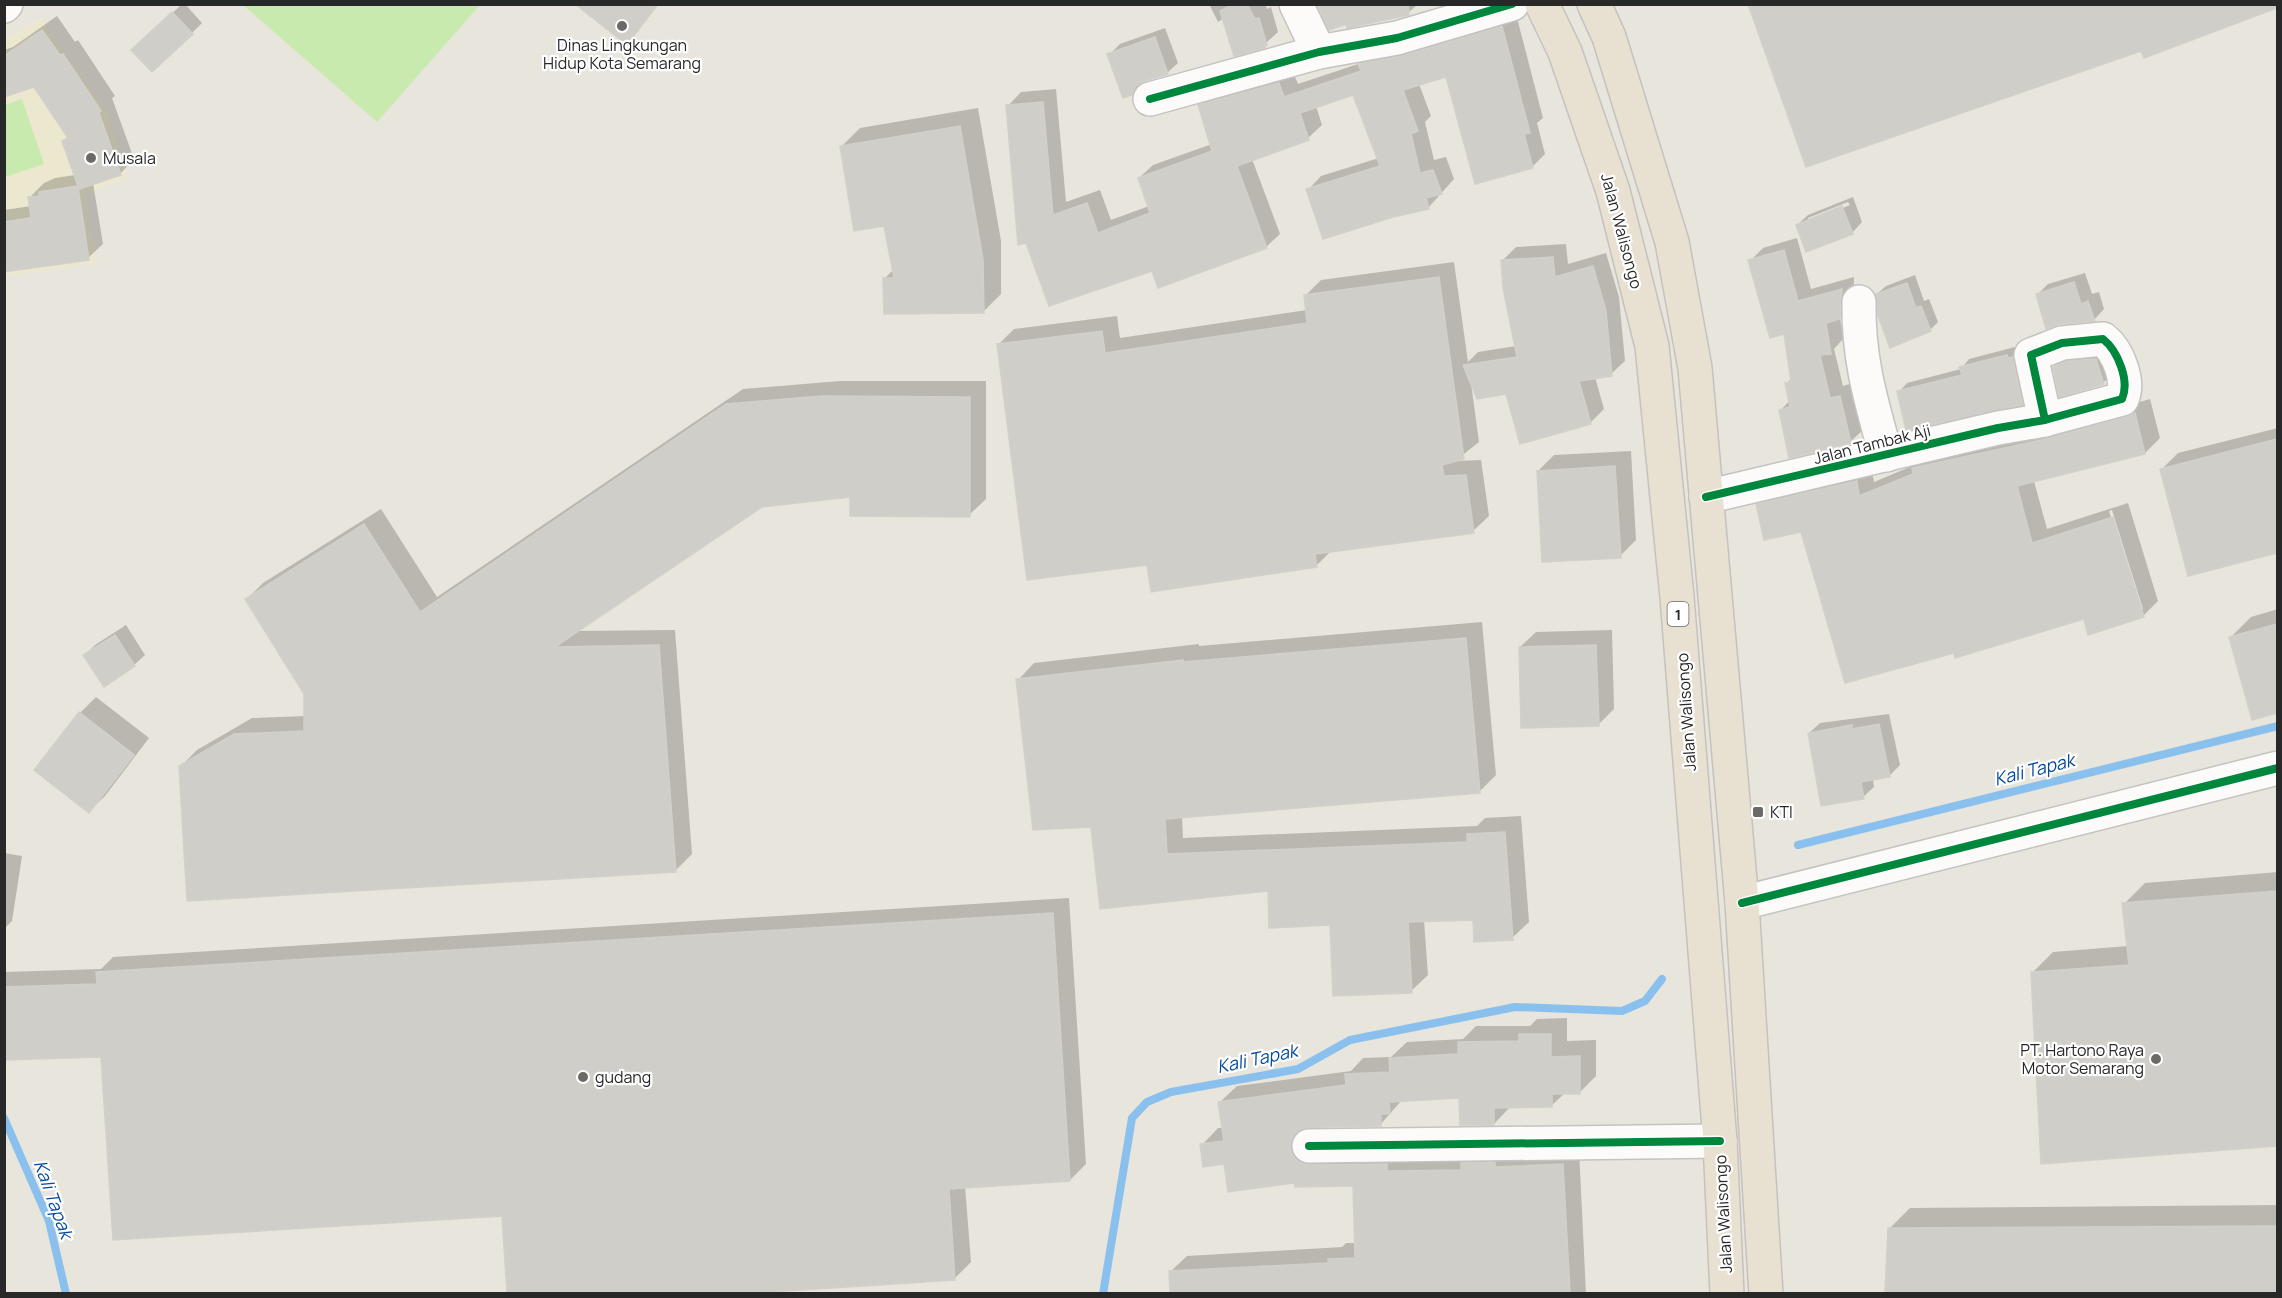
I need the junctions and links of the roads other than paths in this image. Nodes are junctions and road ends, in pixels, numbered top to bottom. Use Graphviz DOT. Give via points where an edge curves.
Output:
graph roads {
  1 [pos="1296,4"];
  2 [pos="1512,4"];
  3 [pos="1542,4"];
  4 [pos="1594,4"];
  5 [pos="1319,52"];
  6 [pos="1150,99"];
  7 [pos="1859,302"];
  8 [pos="2045,420"];
  9 [pos="1886,454"];
  10 [pos="1706,497"];
  11 [pos="2277,768"];
  12 [pos="1742,903"];
  13 [pos="1720,1141"];
  14 [pos="1309,1146"];
  15 [pos="1727,1293"];
  16 [pos="1766,1293"];
  1 -- 5 [label="street"];
  2 -- 5 [label="street" via="1397,38"];
  3 -- 13 [label="highway, Jalan Walisongo / 1" via="1565,52 1612,191 1652,346 1677,597"];
  4 -- 10 [label="highway" via="1609,37 1672,242 1695,368"];
  5 -- 6 [label="street"];
  7 -- 9 [label="street, Jalan Tambak Aji" via="1864,376"];
  8 -- 9 [label="street, Jalan Tambak Aji"];
  9 -- 10 [label="street, Jalan Tambak Aji"];
  10 -- 12 [label="highway"];
  11 -- 12 [label="street"];
  12 -- 16 [label="highway"];
  13 -- 14 [label="street"];
  13 -- 15 [label="highway, Jalan Walisongo / 1"];
}
